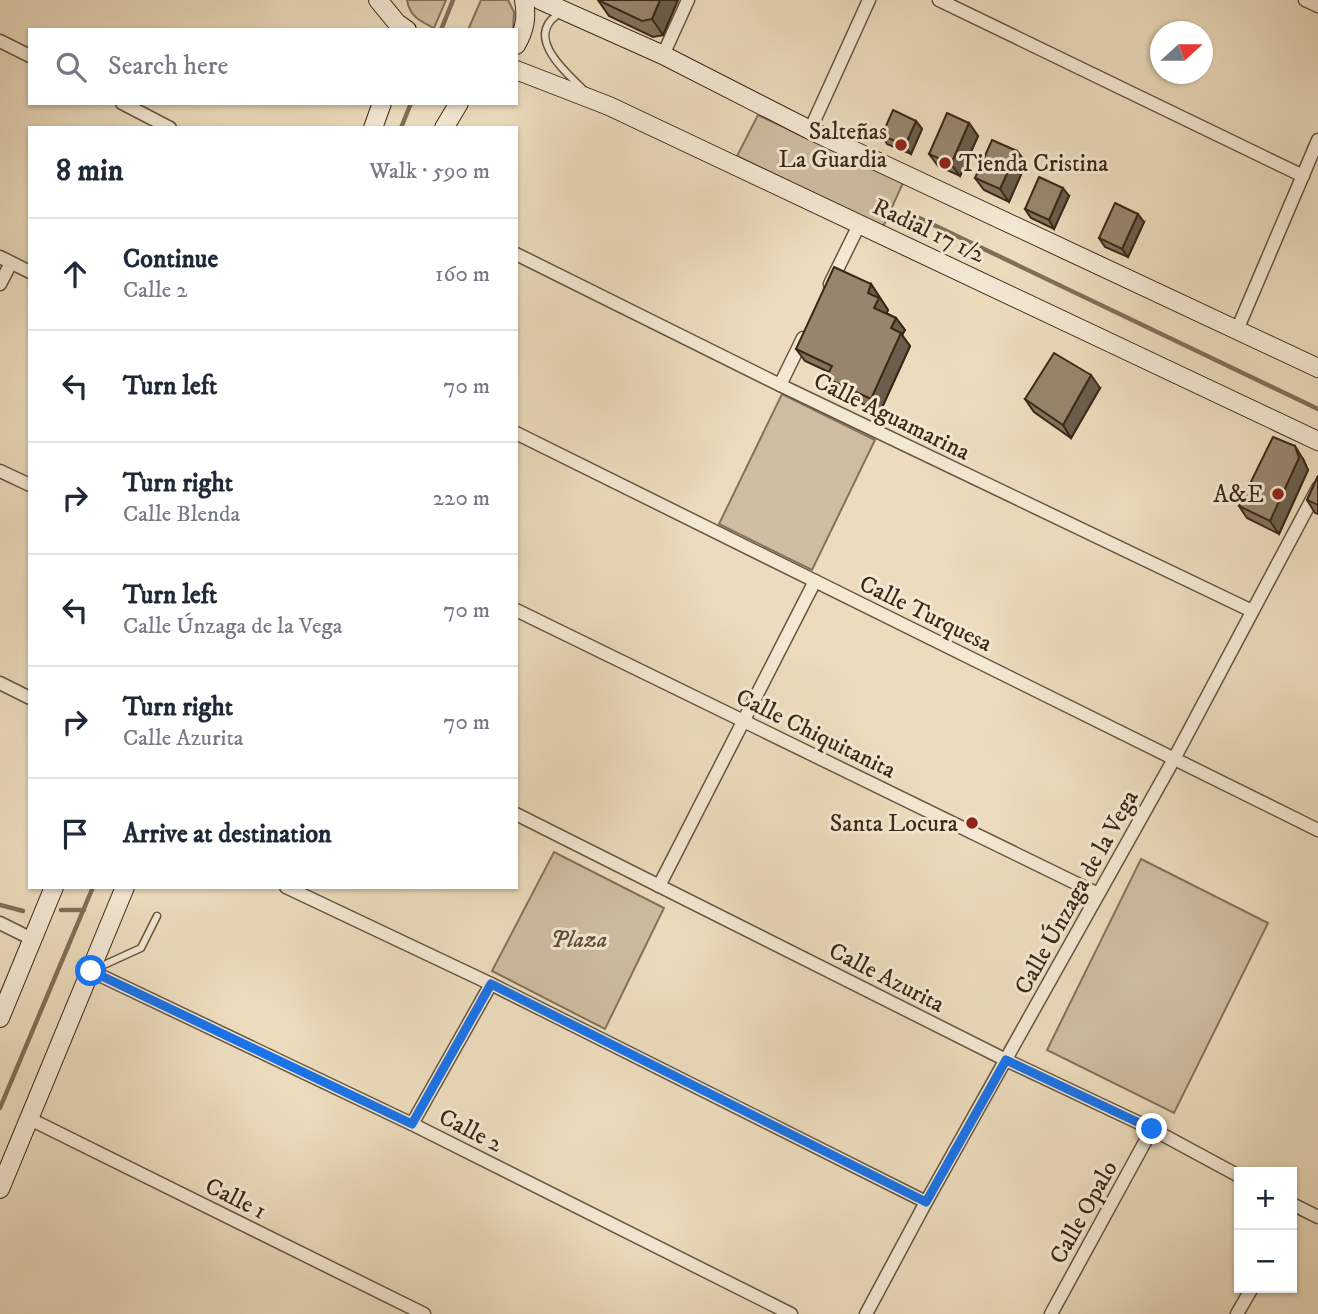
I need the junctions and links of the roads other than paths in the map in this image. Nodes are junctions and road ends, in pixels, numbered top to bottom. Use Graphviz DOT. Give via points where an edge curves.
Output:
graph roads {
  1 [pos="378,0"];
  2 [pos="394,0"];
  3 [pos="524,0"];
  4 [pos="540,0"];
  5 [pos="688,0"];
  6 [pos="869,0"];
  7 [pos="939,0"];
  8 [pos="1305,0"];
  9 [pos="1318,6"];
  10 [pos="563,11"];
  11 [pos="401,27"];
  12 [pos="0,41"];
  13 [pos="518,41"];
  14 [pos="28,55"];
  15 [pos="663,55"];
  16 [pos="518,71"];
  17 [pos="594,100"];
  18 [pos="126,105"];
  19 [pos="381,105"];
  20 [pos="458,105"];
  21 [pos="166,126"];
  22 [pos="374,126"];
  23 [pos="445,126"];
  24 [pos="810,130"];
  25 [pos="1318,140"];
  26 [pos="1303,176"];
  27 [pos="859,225"];
  28 [pos="518,255"];
  29 [pos="6,260"];
  30 [pos="28,271"];
  31 [pos="0,284"];
  32 [pos="823,299"];
  33 [pos="811,323"];
  34 [pos="1237,330"];
  35 [pos="1318,368"];
  36 [pos="780,385"];
  37 [pos="518,434"];
  38 [pos="1318,441"];
  39 [pos="0,471"];
  40 [pos="28,484"];
  41 [pos="1318,488"];
  42 [pos="815,581"];
  43 [pos="518,611"];
  44 [pos="1252,611"];
  45 [pos="0,683"];
  46 [pos="28,697"];
  47 [pos="744,721"];
  48 [pos="1174,759"];
  49 [pos="518,815"];
  50 [pos="1318,830"];
  51 [pos="659,886"];
  52 [pos="53,889"];
  53 [pos="124,889"];
  54 [pos="290,889"];
  55 [pos="1098,894"];
  56 [pos="156,916"];
  57 [pos="0,923"];
  58 [pos="32,939"];
  59 [pos="91,971"];
  60 [pos="491,984"];
  61 [pos="0,1018"];
  62 [pos="1006,1060"];
  63 [pos="30,1119"];
  64 [pos="412,1124"];
  65 [pos="1152,1129"];
  66 [pos="1234,1173"];
  67 [pos="0,1189"];
  68 [pos="926,1202"];
  69 [pos="1297,1209"];
  70 [pos="1318,1217"];
  71 [pos="1249,1293"];
  72 [pos="424,1314"];
  73 [pos="791,1314"];
  74 [pos="866,1314"];
  75 [pos="1051,1314"];
  76 [pos="1237,1314"];
  1 -- 11 [label="main road"];
  2 -- 11 [label="main road"];
  3 -- 13 [label="main road" via="527,12"];
  4 -- 10 [label="main road, Radial 17 1/2"];
  5 -- 15 [label="street"];
  6 -- 24 [label="street"];
  7 -- 26 [label="street"];
  8 -- 9 [label="street"];
  10 -- 15 [label="main road, Radial 17 1/2"];
  10 -- 17 [label="lane" via="550,18 544,30 546,43 566,73"];
  12 -- 14 [label="street"];
  15 -- 24 [label="main road, Radial 17 1/2"];
  16 -- 17 [label="main road, Radial 17 1/2"];
  17 -- 27 [label="main road, Radial 17 1/2"];
  18 -- 21 [label="street"];
  19 -- 22 [label="main road"];
  20 -- 23 [label="main road"];
  24 -- 34 [label="main road, Radial 17 1/2"];
  25 -- 26 [label="street"];
  26 -- 34 [label="street"];
  27 -- 32 [label="street"];
  27 -- 38 [label="main road, Radial 17 1/2"];
  28 -- 36 [label="street, Calle Aguamarina"];
  29 -- 30 [label="street"];
  29 -- 31 [label="street"];
  33 -- 36 [label="street"];
  34 -- 35 [label="main road, Radial 17 1/2"];
  36 -- 44 [label="street, Calle Aguamarina"];
  37 -- 42 [label="street, Calle Turquesa"];
  39 -- 40 [label="street"];
  41 -- 44 [label="street, Calle Únzaga de la Vega"];
  42 -- 47 [label="street"];
  42 -- 48 [label="street, Calle Turquesa"];
  43 -- 47 [label="street, Calle Chiquitanita"];
  44 -- 48 [label="street, Calle Únzaga de la Vega"];
  45 -- 46 [label="street"];
  47 -- 51 [label="street"];
  47 -- 55 [label="street, Calle Chiquitanita"];
  48 -- 50 [label="street, Calle Turquesa"];
  48 -- 55 [label="street, Calle Únzaga de la Vega"];
  49 -- 51 [label="street, Calle Azurita"];
  51 -- 62 [label="street, Calle Azurita"];
  52 -- 58 [label="main road"];
  53 -- 59 [label="main road"];
  54 -- 60 [label="street"];
  55 -- 62 [label="street, Calle Únzaga de la Vega"];
  56 -- 59 [label="lane" via="141,948"];
  57 -- 58 [label="street"];
  58 -- 61 [label="main road"];
  59 -- 63 [label="main road"];
  59 -- 64 [label="street, Calle 2"];
  60 -- 64 [label="street"];
  60 -- 68 [label="street"];
  62 -- 65 [label="street, Calle Azurita"];
  62 -- 68 [label="street, Calle Únzaga de la Vega"];
  63 -- 67 [label="main road"];
  63 -- 72 [label="street, Calle 1"];
  64 -- 73 [label="street, Calle 2"];
  65 -- 66 [label="street, Calle Azurita"];
  65 -- 75 [label="street, Calle Opalo"];
  68 -- 74 [label="street, Calle Únzaga de la Vega"];
  69 -- 70 [label="street"];
  71 -- 76 [label="street"];
}
